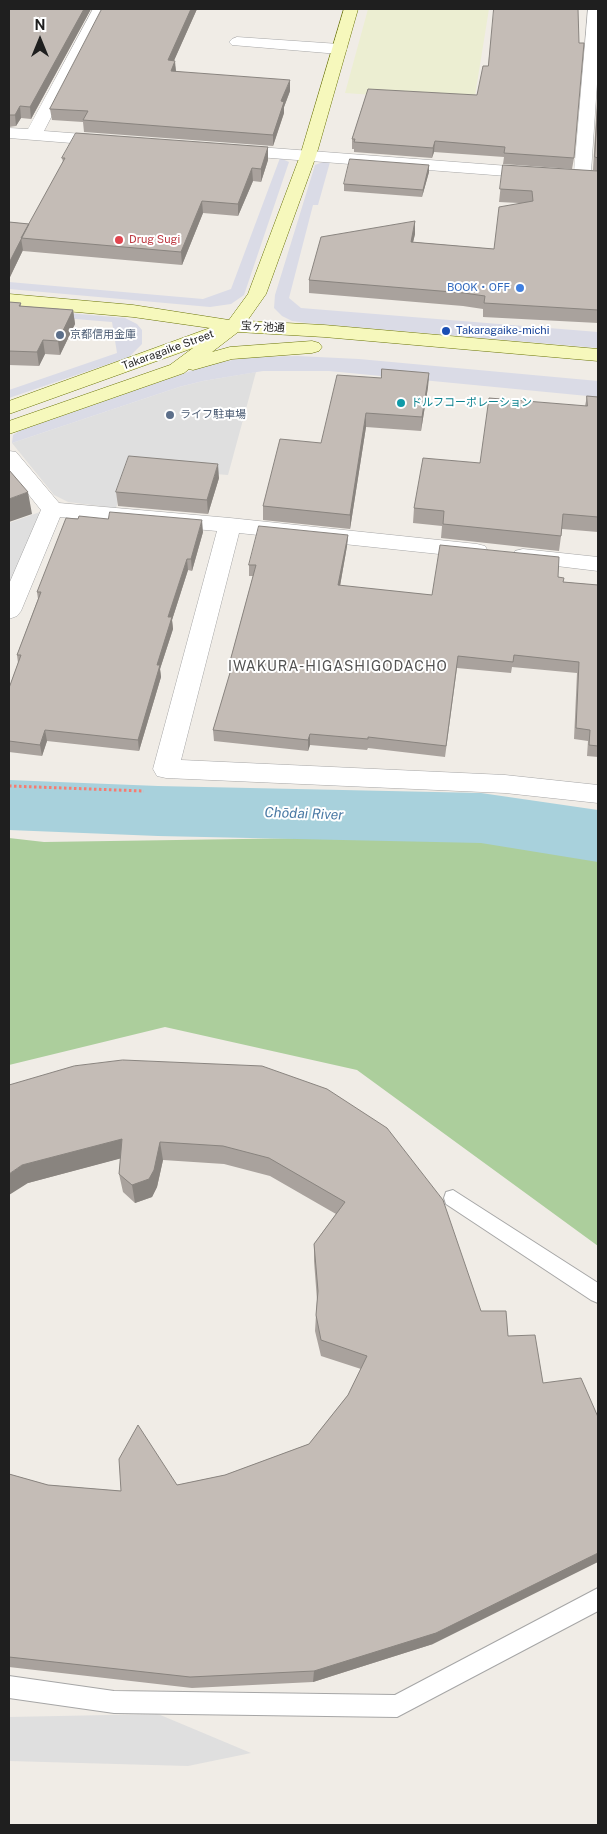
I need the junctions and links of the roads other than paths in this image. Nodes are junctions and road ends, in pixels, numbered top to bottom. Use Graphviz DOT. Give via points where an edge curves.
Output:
graph roads {
  1 [pos="100,9"];
  2 [pos="350,9"];
  3 [pos="595,9"];
  4 [pos="237,42"];
  5 [pos="339,49"];
  6 [pos="9,133"];
  7 [pos="33,135"];
  8 [pos="121,142"];
  9 [pos="219,149"];
  10 [pos="308,156"];
  11 [pos="590,178"];
  12 [pos="9,300"];
  13 [pos="133,311"];
  14 [pos="234,326"];
  15 [pos="312,347"];
  16 [pos="598,355"];
  17 [pos="152,357"];
  18 [pos="177,368"];
  19 [pos="598,372"];
  20 [pos="9,408"];
  21 [pos="9,428"];
  22 [pos="9,457"];
  23 [pos="52,509"];
  24 [pos="230,525"];
  25 [pos="598,564"];
  26 [pos="9,611"];
  27 [pos="598,794"];
  28 [pos="453,1198"];
  29 [pos="598,1294"];
  30 [pos="598,1599"];
  31 [pos="9,1687"];
  1 -- 7 [label="street"];
  2 -- 5 [label="street"];
  3 -- 11 [label="street"];
  4 -- 5 [label="street"];
  5 -- 10 [label="street"];
  6 -- 7 [label="street"];
  7 -- 8 [label="street"];
  9 -- 10 [label="street"];
  10 -- 11 [label="street"];
  10 -- 14 [label="street" via="257,294"];
  12 -- 13 [label="street"];
  13 -- 14 [label="street"];
  13 -- 17 [label="street" via="161,330 163,340 159,351"];
  14 -- 15 [label="street, 宝ヶ池通"];
  14 -- 16 [label="street, 宝ヶ池通" via="324,330"];
  14 -- 17 [label="street, Takaragaike Street"];
  14 -- 18 [label="street, Takaragaike Street"];
  15 -- 18 [label="street" via="230,353"];
  15 -- 19 [label="street, 宝ヶ池通"];
  17 -- 20 [label="street, Takaragaike Street"];
  18 -- 21 [label="street, Takaragaike Street"];
  22 -- 23 [label="street"];
  23 -- 24 [label="street"];
  23 -- 26 [label="street"];
  24 -- 25 [label="street"];
  24 -- 27 [label="street" via="166,768 506,784"];
  28 -- 29 [label="lane"];
  30 -- 31 [label="lane" via="397,1706 114,1702"];
}
